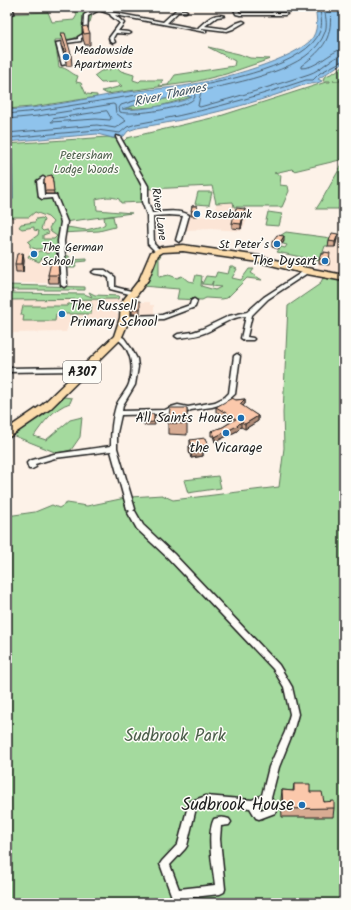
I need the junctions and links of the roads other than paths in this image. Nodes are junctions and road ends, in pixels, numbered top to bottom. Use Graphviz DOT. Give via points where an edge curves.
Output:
graph roads {
  1 [pos="235,7"];
  2 [pos="272,7"];
  3 [pos="98,8"];
  4 [pos="7,10"];
  5 [pos="186,11"];
  6 [pos="12,13"];
  7 [pos="109,13"];
  8 [pos="275,14"];
  9 [pos="285,14"];
  10 [pos="222,16"];
  11 [pos="243,22"];
  12 [pos="164,23"];
  13 [pos="200,28"];
  14 [pos="205,31"];
  15 [pos="115,32"];
  16 [pos="129,33"];
  17 [pos="113,42"];
  18 [pos="64,64"];
  19 [pos="118,137"];
  20 [pos="43,178"];
  21 [pos="150,215"];
  22 [pos="179,240"];
  23 [pos="158,251"];
  24 [pos="307,271"];
  25 [pos="95,272"];
  26 [pos="344,278"];
  27 [pos="64,285"];
  28 [pos="131,295"];
  29 [pos="194,300"];
  30 [pos="249,314"];
  31 [pos="125,318"];
  32 [pos="178,336"];
  33 [pos="118,337"];
  34 [pos="244,338"];
  35 [pos="237,356"];
  36 [pos="7,370"];
  37 [pos="83,371"];
  38 [pos="118,413"];
  39 [pos="7,434"];
  40 [pos="114,448"];
  41 [pos="32,467"];
  42 [pos="226,822"];
  1 -- 8 [label="street" via="240,14"];
  2 -- 8 [label="street"];
  3 -- 7 [label="street"];
  3 -- 18 [label="street" via="86,15 85,35 79,38 81,43 58,43"];
  4 -- 6 [label="street"];
  5 -- 12 [label="street" via="176,11"];
  7 -- 12 [label="street"];
  7 -- 15 [label="street" via="122,23"];
  8 -- 9 [label="street"];
  10 -- 13 [label="street" via="216,16"];
  11 -- 13 [label="street" via="230,30"];
  12 -- 13 [label="street"];
  13 -- 14 [label="street"];
  15 -- 16 [label="street"];
  15 -- 17 [label="street" via="111,38"];
  19 -- 21 [label="street, River Lane" via="145,186 145,202"];
  20 -- 27 [label="street" via="40,181 42,197 54,196 64,222"];
  21 -- 22 [label="street" via="186,215"];
  21 -- 23 [label="street, River Lane" via="151,244"];
  23 -- 24 [label="main road" via="172,248 187,249 259,259"];
  23 -- 28 [label="main road, A307" via="154,254 143,280"];
  24 -- 26 [label="main road"];
  24 -- 30 [label="street" via="266,298"];
  25 -- 28 [label="street" via="105,270 112,277 112,291"];
  28 -- 31 [label="main road, A307" via="126,303"];
  29 -- 31 [label="street" via="193,306 163,317"];
  30 -- 32 [label="street" via="226,317 198,333"];
  30 -- 34 [label="street"];
  31 -- 33 [label="main road, A307"];
  33 -- 37 [label="main road, A307"];
  33 -- 38 [label="street" via="128,348 135,367 132,385"];
  35 -- 38 [label="street" via="232,394 228,399 212,405 176,408 167,412"];
  36 -- 37 [label="street"];
  37 -- 39 [label="main road, A307" via="46,407"];
  38 -- 40 [label="street"];
  40 -- 41 [label="street" via="54,456 31,463"];
  40 -- 42 [label="street" via="131,511 140,527 276,667 288,687 294,714 274,767 266,798 253,804 206,800 192,805 182,846 165,864 176,894 220,889 215,839 217,822"];
}
